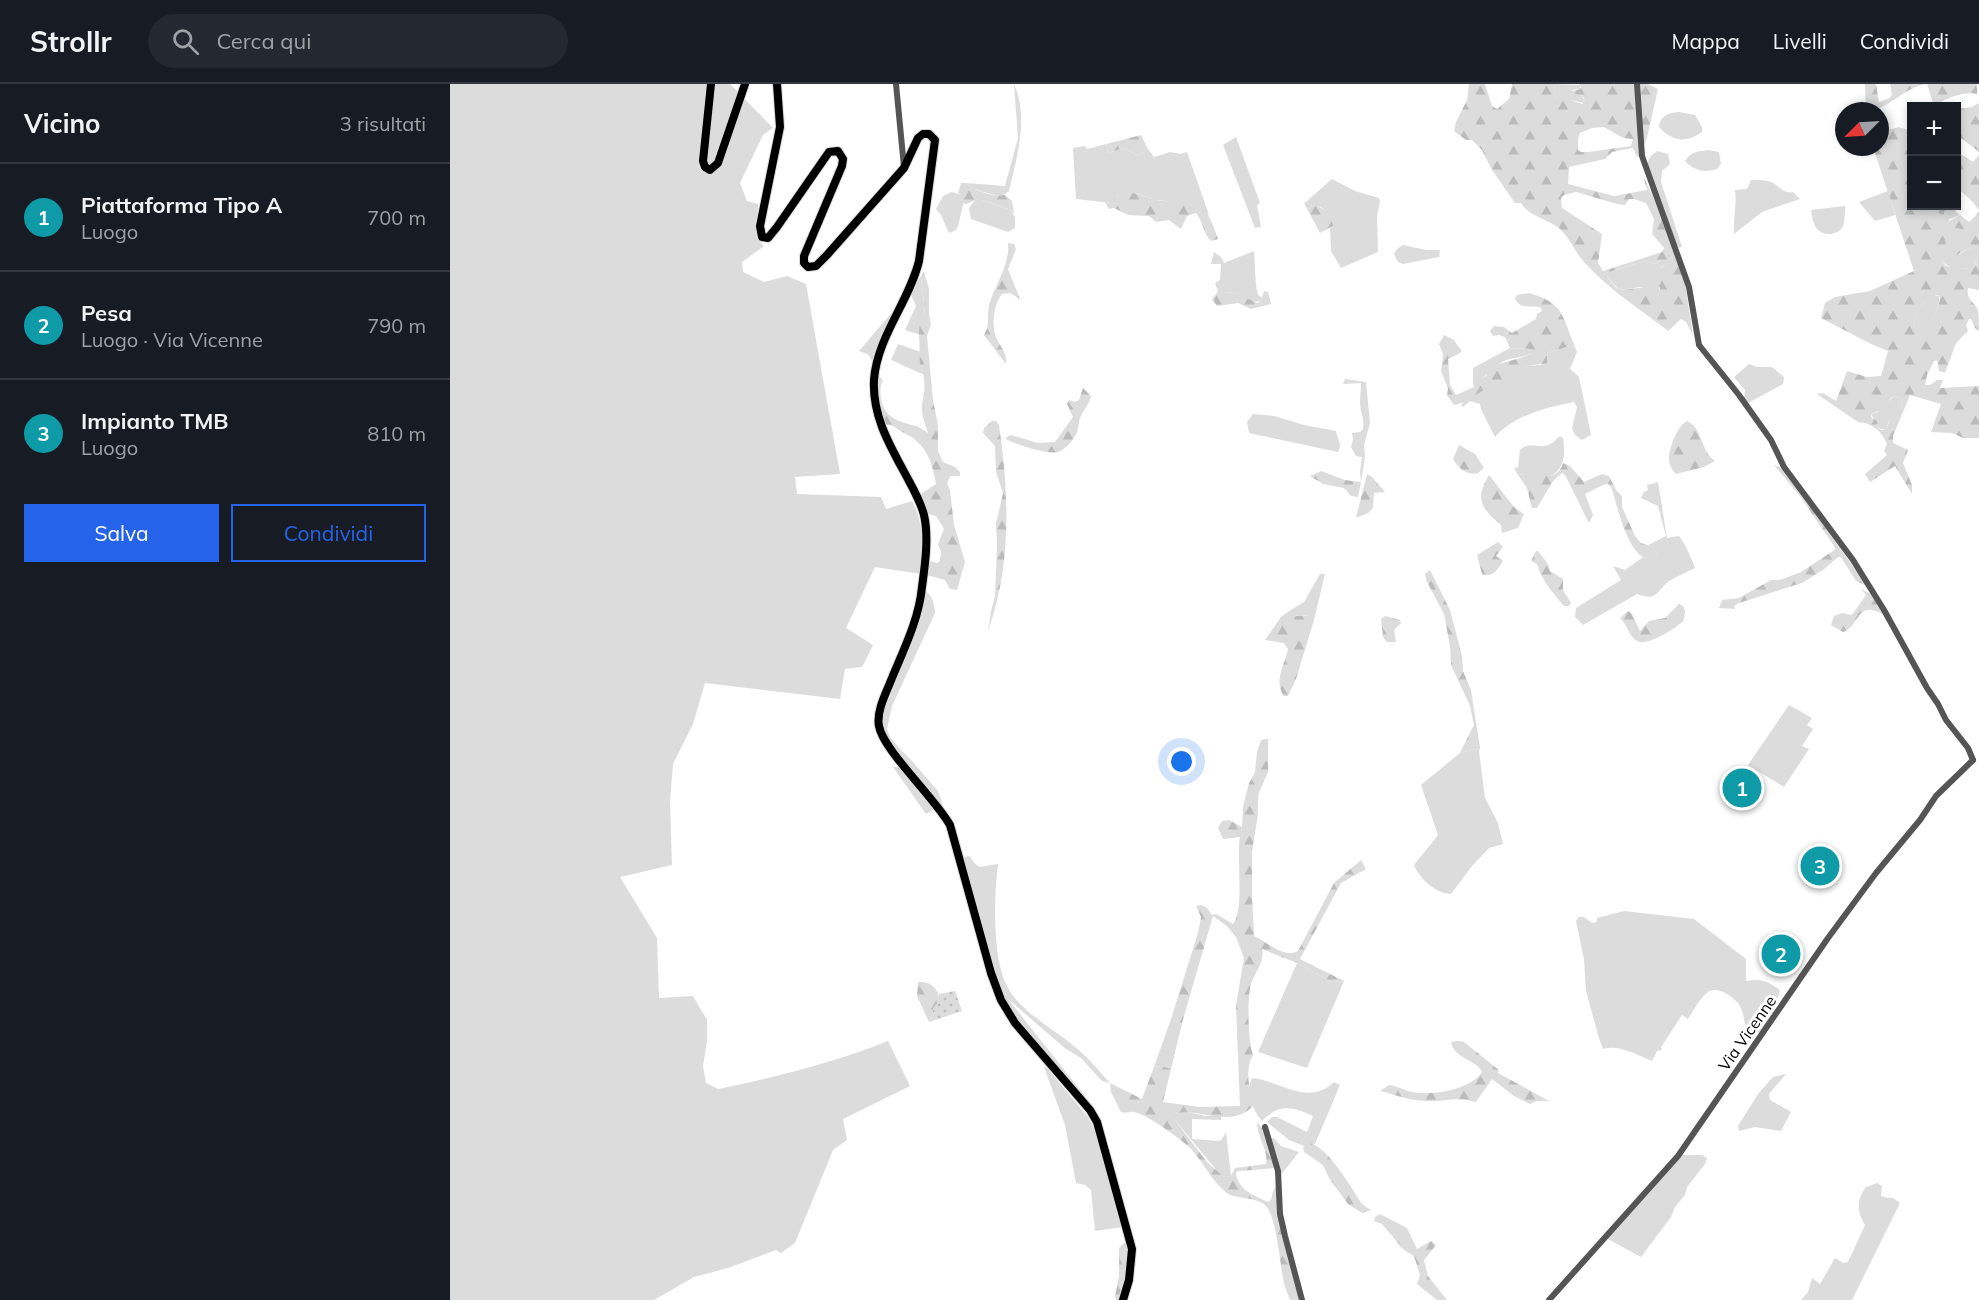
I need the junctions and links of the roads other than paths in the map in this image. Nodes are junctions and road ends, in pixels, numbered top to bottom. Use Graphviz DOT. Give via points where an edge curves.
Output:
graph roads {
  1 [pos="711,84"];
  2 [pos="745,84"];
  3 [pos="777,84"];
  4 [pos="896,84"];
  5 [pos="1637,84"];
  6 [pos="904,168"];
  7 [pos="1976,761"];
  8 [pos="1265,1127"];
  9 [pos="1124,1300"];
  10 [pos="1302,1300"];
  11 [pos="1549,1300"];
  1 -- 2 [label="main road" via="703,160 710,170 718,162"];
  3 -- 6 [label="main road" via="780,127 760,226 764,238 777,227 829,152 838,151 843,162 804,256 804,263 816,266"];
  4 -- 6 [label="street"];
  5 -- 7 [label="street" via="1642,156 1689,287 1699,345 1739,395 1771,440 1784,467 1853,560 1946,720"];
  6 -- 9 [label="main road" via="918,138 933,136 936,143 919,261 880,352 874,381 881,426 919,500 926,535 920,604 883,703 879,725 886,744 950,825 991,974 1008,1012 1097,1122 1131,1242 1132,1259"];
  7 -- 11 [label="street, Via Vicenne" via="1936,796 1876,873 1678,1155"];
  8 -- 10 [label="street" via="1278,1171 1280,1214"];
}
